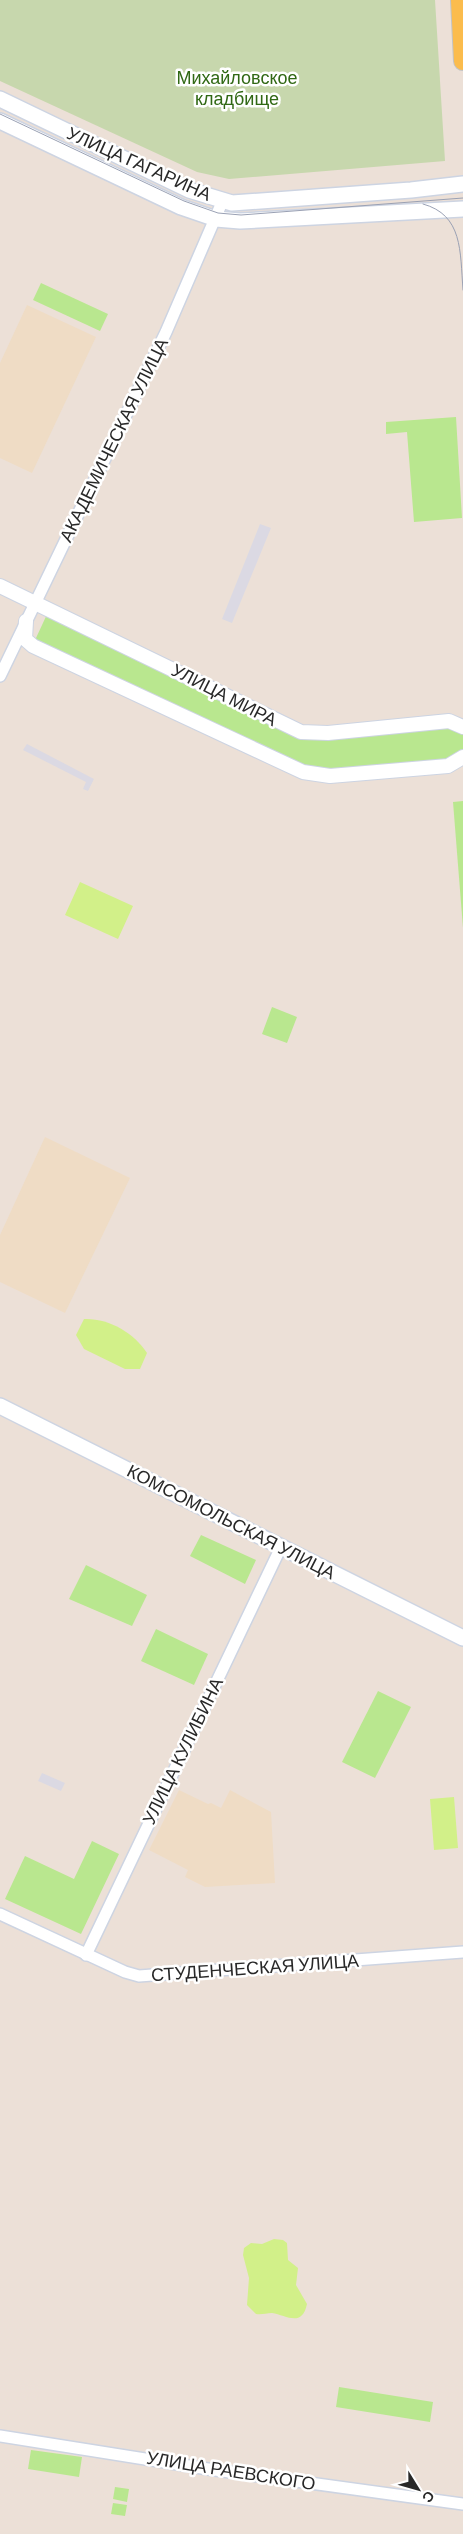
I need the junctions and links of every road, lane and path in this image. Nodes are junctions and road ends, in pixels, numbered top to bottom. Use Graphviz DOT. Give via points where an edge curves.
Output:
graph roads {
  1 [pos="460,0"];
  2 [pos="463,61"];
  3 [pos="0,99"];
  4 [pos="0,121"];
  5 [pos="463,184"];
  6 [pos="223,200"];
  7 [pos="463,209"];
  8 [pos="216,220"];
  9 [pos="0,586"];
  10 [pos="35,602"];
  11 [pos="26,621"];
  12 [pos="0,676"];
  13 [pos="463,727"];
  14 [pos="463,757"];
  15 [pos="0,1406"];
  16 [pos="281,1546"];
  17 [pos="463,1638"];
  18 [pos="0,1914"];
  19 [pos="463,1952"];
  20 [pos="86,1955"];
  21 [pos="0,2436"];
  22 [pos="463,2504"];
  1 -- 2 [label="main road"];
  3 -- 6 [label="main road, УЛИЦА ГАГАРИНА" via="189,190"];
  4 -- 8 [label="main road, УЛИЦА ГАГАРИНА" via="181,207"];
  5 -- 6 [label="main road, УЛИЦА ГАГАРИНА" via="241,203"];
  6 -- 8 [label="street, АКАДЕМИЧЕСКАЯ УЛИЦА"];
  7 -- 8 [label="main road, УЛИЦА ГАГАРИНА"];
  8 -- 10 [label="street, АКАДЕМИЧЕСКАЯ УЛИЦА" via="113,446"];
  9 -- 10 [label="street, УЛИЦА МИРА"];
  10 -- 11 [label="street, АКАДЕМИЧЕСКАЯ УЛИЦА"];
  10 -- 13 [label="street, УЛИЦА МИРА" via="301,732 328,733 449,721"];
  11 -- 12 [label="street, АКАДЕМИЧЕСКАЯ УЛИЦА"];
  11 -- 14 [label="street, УЛИЦА МИРА" via="25,639 33,646 304,772 330,776 448,766"];
  15 -- 16 [label="main road, КОМСОМОЛЬСКАЯ УЛИЦА"];
  16 -- 17 [label="main road, КОМСОМОЛЬСКАЯ УЛИЦА"];
  16 -- 20 [label="street, УЛИЦА КУЛИБИНА"];
  18 -- 20 [label="street, СТУДЕНЧЕСКАЯ УЛИЦА"];
  19 -- 20 [label="street, СТУДЕНЧЕСКАЯ УЛИЦА" via="153,1976 125,1972"];
  21 -- 22 [label="street, УЛИЦА РАЕВСКОГО"];
}
